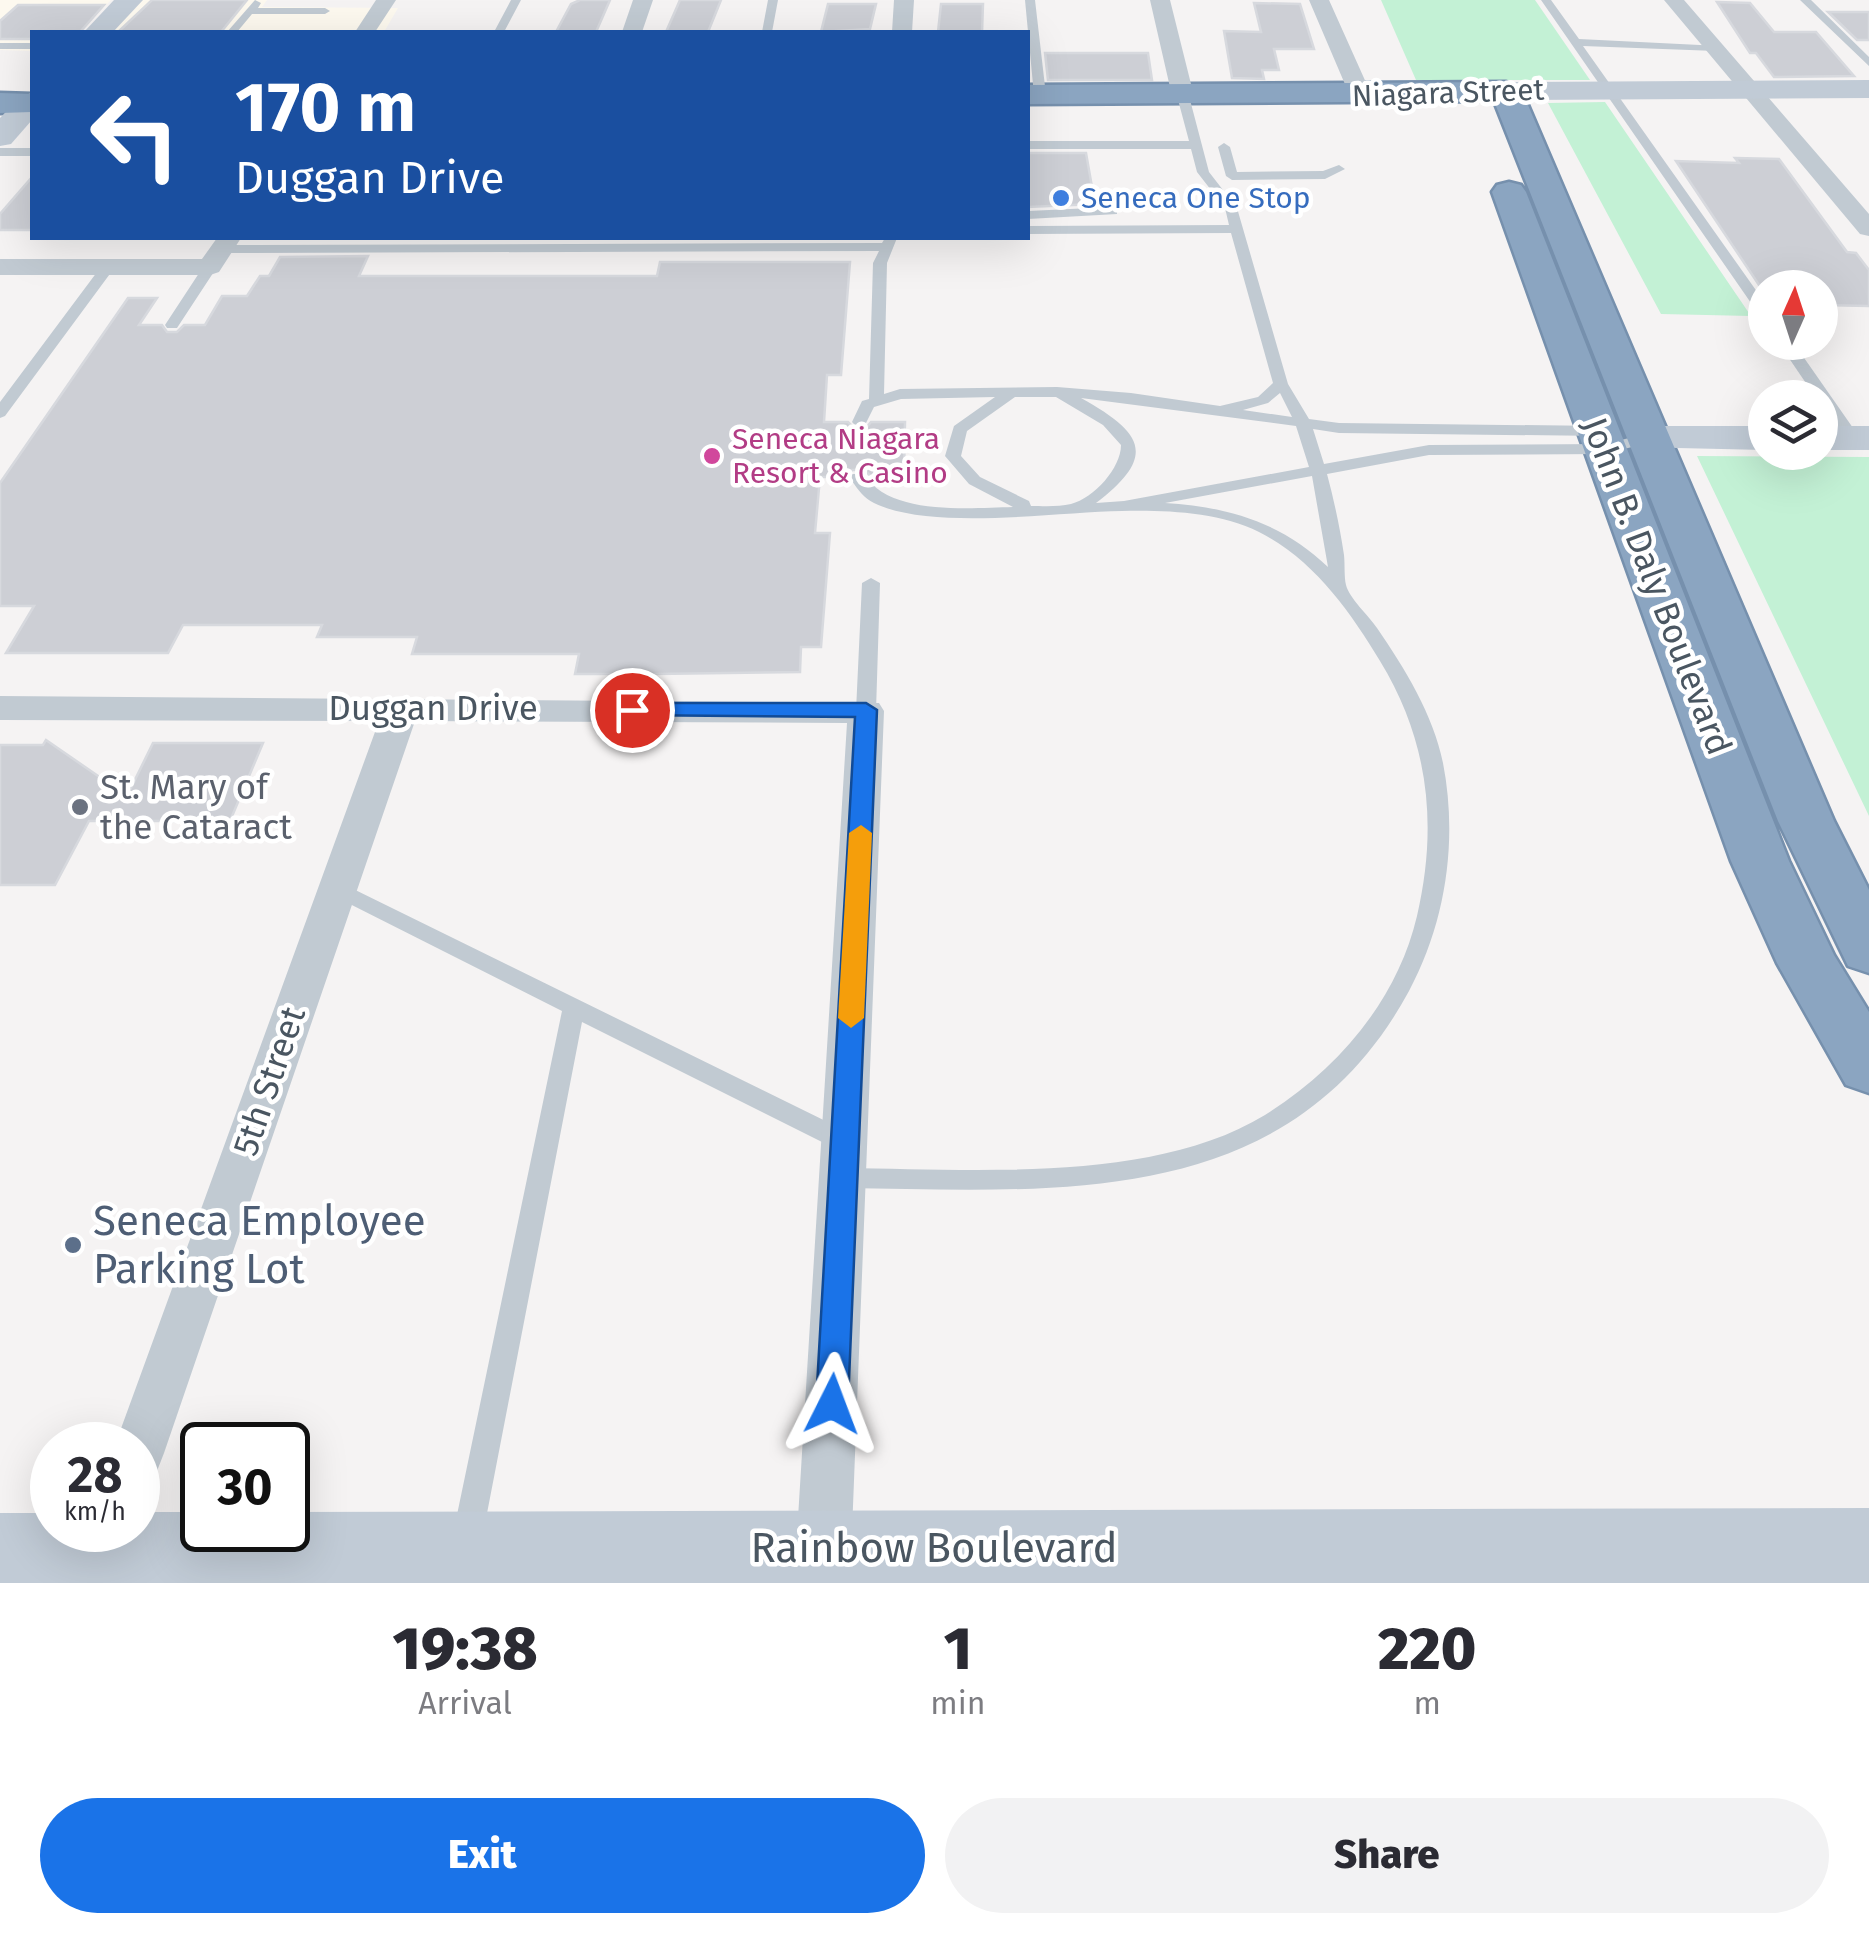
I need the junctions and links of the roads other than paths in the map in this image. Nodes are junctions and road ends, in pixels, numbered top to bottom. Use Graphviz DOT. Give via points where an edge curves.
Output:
graph roads {
  1 [pos="129,0"];
  2 [pos="259,0"];
  3 [pos="386,0"];
  4 [pos="516,0"];
  5 [pos="643,0"];
  6 [pos="774,0"];
  7 [pos="904,0"];
  8 [pos="1030,0"];
  9 [pos="1160,0"];
  10 [pos="1319,0"];
  11 [pos="1546,0"];
  12 [pos="1674,0"];
  13 [pos="1805,0"];
  14 [pos="251,11"];
  15 [pos="325,11"];
  16 [pos="100,30"];
  17 [pos="234,30"];
  18 [pos="365,30"];
  19 [pos="500,30"];
  20 [pos="633,30"];
  21 [pos="767,30"];
  22 [pos="902,30"];
  23 [pos="1575,42"];
  24 [pos="0,46"];
  25 [pos="30,46"];
  26 [pos="1716,48"];
  27 [pos="1869,63"];
  28 [pos="1750,89"];
  29 [pos="1869,89"];
  30 [pos="1608,90"];
  31 [pos="1489,92"];
  32 [pos="1034,96"];
  33 [pos="1183,96"];
  34 [pos="1362,96"];
  35 [pos="0,103"];
  36 [pos="30,103"];
  37 [pos="30,105"];
  38 [pos="0,137"];
  39 [pos="1030,145"];
  40 [pos="1196,145"];
  41 [pos="1224,147"];
  42 [pos="0,152"];
  43 [pos="30,152"];
  44 [pos="1339,169"];
  45 [pos="1112,211"];
  46 [pos="1030,215"];
  47 [pos="1237,229"];
  48 [pos="1869,229"];
  49 [pos="1030,230"];
  50 [pos="889,242"];
  51 [pos="220,251"];
  52 [pos="0,266"];
  53 [pos="108,267"];
  54 [pos="1748,290"];
  55 [pos="172,325"];
  56 [pos="1797,360"];
  57 [pos="1282,384"];
  58 [pos="1014,392"];
  59 [pos="1057,392"];
  60 [pos="876,398"];
  61 [pos="1219,410"];
  62 [pos="0,414"];
  63 [pos="860,422"];
  64 [pos="1302,424"];
  65 [pos="1748,438"];
  66 [pos="1847,438"];
  67 [pos="1618,439"];
  68 [pos="1315,468"];
  69 [pos="858,477"];
  70 [pos="1124,506"];
  71 [pos="1078,508"];
  72 [pos="1032,509"];
  73 [pos="871,583"];
  74 [pos="1338,584"];
  75 [pos="0,708"];
  76 [pos="401,708"];
  77 [pos="866,710"];
  78 [pos="337,889"];
  79 [pos="1869,950"];
  80 [pos="574,1007"];
  81 [pos="1869,1066"];
  82 [pos="845,1160"];
  83 [pos="149,1422"];
  84 [pos="1869,1546"];
  85 [pos="464,1550"];
  86 [pos="0,1551"];
  87 [pos="102,1555"];
  88 [pos="824,1566"];
  1 -- 16 [label="main road"];
  2 -- 14 [label="lane"];
  3 -- 18 [label="street"];
  4 -- 19 [label="lane"];
  5 -- 20 [label="street"];
  6 -- 21 [label="lane"];
  7 -- 22 [label="street"];
  8 -- 32 [label="lane"];
  9 -- 33 [label="street"];
  10 -- 34 [label="street"];
  11 -- 23 [label="lane"];
  12 -- 26 [label="street"];
  13 -- 27 [label="lane"];
  14 -- 15 [label="lane"];
  14 -- 17 [label="lane"];
  23 -- 26 [label="lane"];
  23 -- 30 [label="lane"];
  24 -- 25 [label="lane"];
  26 -- 28 [label="street"];
  28 -- 29 [label="main road, Niagara Street"];
  28 -- 30 [label="main road, Niagara Street"];
  28 -- 48 [label="street"];
  30 -- 31 [label="main road, Niagara Street"];
  30 -- 54 [label="lane"];
  31 -- 34 [label="highway, Niagara Street"];
  31 -- 67 [label="highway, John B. Daly Boulevard"];
  32 -- 33 [label="highway, Niagara Street"];
  33 -- 34 [label="highway, Niagara Street"];
  33 -- 40 [label="lane"];
  35 -- 36 [label="highway"];
  37 -- 38 [label="main road"];
  39 -- 40 [label="lane"];
  40 -- 47 [label="lane" via="1207,181 1231,208"];
  41 -- 44 [label="lane" via="1232,176 1325,175"];
  42 -- 43 [label="lane"];
  45 -- 46 [label="lane"];
  47 -- 49 [label="lane"];
  47 -- 57 [label="lane"];
  50 -- 51 [label="lane"];
  50 -- 60 [label="lane" via="880,263"];
  51 -- 53 [label="street"];
  51 -- 55 [label="lane"];
  52 -- 53 [label="street"];
  53 -- 62 [label="lane"];
  56 -- 66 [label="lane"];
  57 -- 61 [label="lane" via="1263,400"];
  57 -- 64 [label="lane"];
  58 -- 59 [label="lane"];
  58 -- 60 [label="lane"];
  58 -- 72 [label="lane" via="960,430 953,456 976,482"];
  59 -- 61 [label="lane"];
  59 -- 71 [label="lane" via="1115,425 1128,438 1131,454 1126,472"];
  60 -- 63 [label="lane"];
  61 -- 64 [label="lane"];
  64 -- 67 [label="lane"];
  64 -- 68 [label="lane"];
  65 -- 67 [label="main road"];
  67 -- 68 [label="lane" via="1429,450"];
  67 -- 79 [label="highway, John B. Daly Boulevard"];
  67 -- 81 [label="highway, John B. Daly Boulevard" via="1767,877 1807,963"];
  68 -- 70 [label="lane"];
  68 -- 74 [label="lane" via="1338,548"];
  69 -- 72 [label="lane" via="870,494 897,506"];
  70 -- 71 [label="lane"];
  70 -- 74 [label="lane" via="1244,520 1286,541"];
  71 -- 72 [label="lane"];
  73 -- 77 [label="lane"];
  74 -- 82 [label="lane" via="1412,701 1433,764 1439,811 1439,863 1428,920 1370,1037 1313,1096 1272,1123 1189,1158 1083,1178"];
  75 -- 76 [label="street, Duggan Drive"];
  76 -- 77 [label="street, Duggan Drive"];
  76 -- 78 [label="street, 5th Street"];
  77 -- 82 [label="street"];
  78 -- 80 [label="lane"];
  78 -- 83 [label="street, 5th Street"];
  80 -- 82 [label="lane"];
  80 -- 85 [label="lane"];
  82 -- 88 [label="street"];
  84 -- 88 [label="main road, Rainbow Boulevard"];
  85 -- 87 [label="main road, Rainbow Boulevard"];
  85 -- 88 [label="main road, Rainbow Boulevard"];
  86 -- 87 [label="main road, Rainbow Boulevard"];
}
